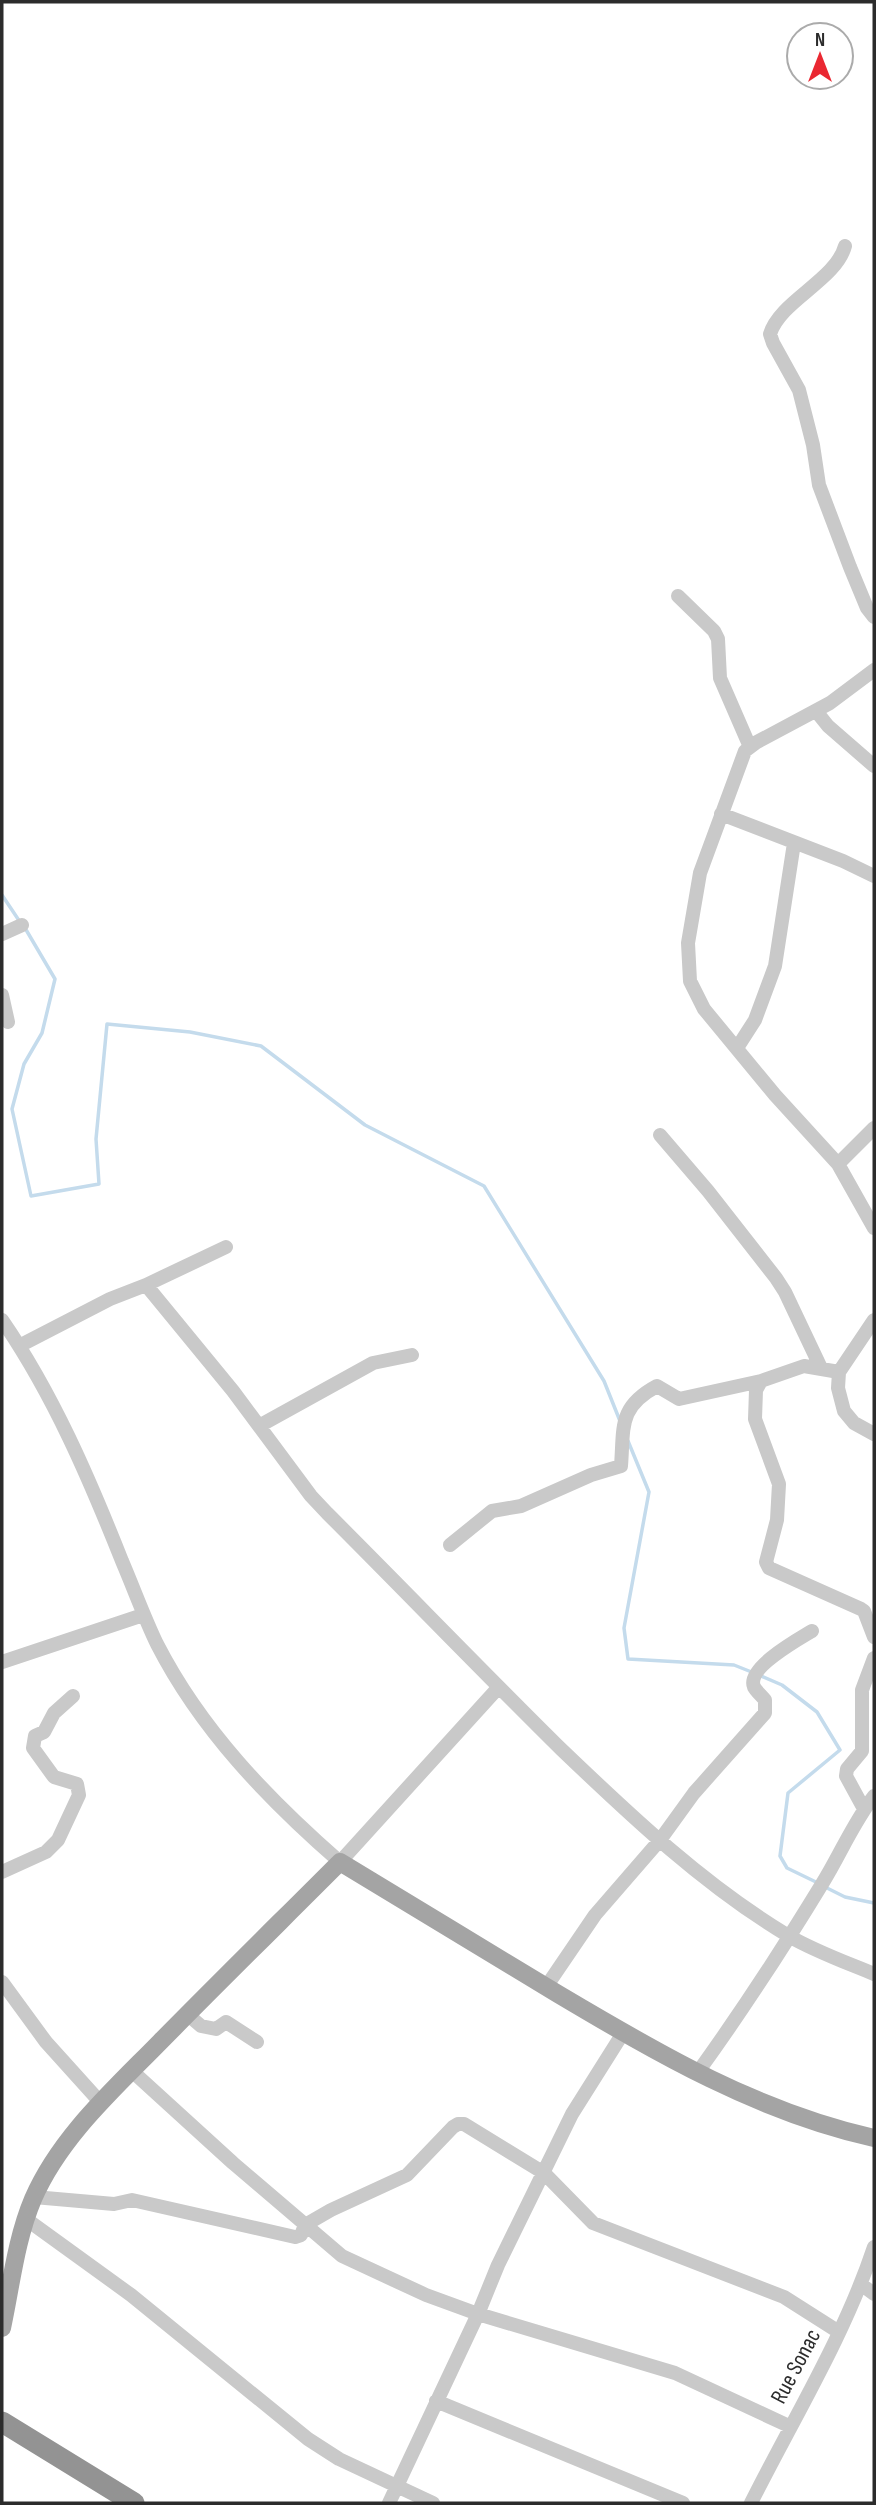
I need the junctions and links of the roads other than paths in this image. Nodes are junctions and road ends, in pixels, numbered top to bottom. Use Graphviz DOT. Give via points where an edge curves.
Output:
graph roads {
  1 [pos="845,246"];
  2 [pos="678,596"];
  3 [pos="874,617"];
  4 [pos="874,670"];
  5 [pos="816,711"];
  6 [pos="750,747"];
  7 [pos="874,766"];
  8 [pos="721,814"];
  9 [pos="794,843"];
  10 [pos="874,876"];
  11 [pos="22,925"];
  12 [pos="2,934"];
  13 [pos="2,995"];
  14 [pos="8,1022"];
  15 [pos="737,1048"];
  16 [pos="874,1128"];
  17 [pos="660,1135"];
  18 [pos="838,1164"];
  19 [pos="874,1228"];
  20 [pos="226,1247"];
  21 [pos="146,1284"];
  22 [pos="2,1320"];
  23 [pos="874,1321"];
  24 [pos="19,1346"];
  25 [pos="412,1355"];
  26 [pos="821,1368"];
  27 [pos="839,1372"];
  28 [pos="761,1381"];
  29 [pos="259,1426"];
  30 [pos="874,1434"];
  31 [pos="450,1545"];
  32 [pos="143,1615"];
  33 [pos="812,1631"];
  34 [pos="874,1637"];
  35 [pos="874,1658"];
  36 [pos="2,1662"];
  37 [pos="498,1688"];
  38 [pos="73,1696"];
  39 [pos="874,1796"];
  40 [pos="864,1810"];
  41 [pos="660,1840"];
  42 [pos="340,1862"];
  43 [pos="2,1872"];
  44 [pos="789,1936"];
  45 [pos="874,1974"];
  46 [pos="2,1982"];
  47 [pos="546,1987"];
  48 [pos="187,2014"];
  49 [pos="623,2033"];
  50 [pos="257,2042"];
  51 [pos="132,2071"];
  52 [pos="698,2072"];
  53 [pos="102,2103"];
  54 [pos="874,2138"];
  55 [pos="544,2173"];
  56 [pos="34,2197"];
  57 [pos="26,2219"];
  58 [pos="305,2225"];
  59 [pos="874,2248"];
  60 [pos="7,2285"];
  61 [pos="862,2285"];
  62 [pos="874,2294"];
  63 [pos="478,2314"];
  64 [pos="2,2328"];
  65 [pos="839,2332"];
  66 [pos="436,2402"];
  67 [pos="2,2422"];
  68 [pos="789,2426"];
  69 [pos="398,2485"];
  70 [pos="134,2503"];
  71 [pos="389,2503"];
  72 [pos="433,2503"];
  73 [pos="683,2503"];
  74 [pos="751,2503"];
  1 -- 3 [label="street" via="835,265 776,321 770,334 799,390 819,485"];
  2 -- 6 [label="street" via="718,639 720,678"];
  4 -- 5 [label="street"];
  5 -- 6 [label="street"];
  5 -- 7 [label="street"];
  6 -- 8 [label="street" via="741,758"];
  8 -- 9 [label="street"];
  8 -- 15 [label="street" via="700,873 687,969 696,997"];
  9 -- 10 [label="street"];
  9 -- 15 [label="street" via="775,966 755,1020"];
  11 -- 12 [label="street"];
  13 -- 14 [label="street"];
  15 -- 18 [label="street"];
  16 -- 18 [label="street"];
  17 -- 26 [label="street" via="776,1278"];
  18 -- 19 [label="street"];
  20 -- 21 [label="street"];
  21 -- 24 [label="street"];
  21 -- 29 [label="street"];
  22 -- 24 [label="street"];
  23 -- 27 [label="street"];
  24 -- 32 [label="street" via="82,1466"];
  25 -- 29 [label="street" via="373,1363"];
  26 -- 27 [label="street"];
  26 -- 28 [label="street" via="794,1368"];
  27 -- 30 [label="street" via="839,1400 844,1411"];
  28 -- 31 [label="street" via="679,1399 657,1386 639,1396 624,1420 621,1466 521,1506 492,1511"];
  28 -- 34 [label="street" via="756,1390 756,1424 779,1485 766,1565 861,1609"];
  29 -- 37 [label="street" via="319,1505"];
  32 -- 36 [label="street"];
  32 -- 42 [label="street" via="179,1683 214,1734 297,1824"];
  33 -- 41 [label="street" via="762,1667 753,1682 765,1700 765,1713 694,1793"];
  35 -- 40 [label="street" via="862,1690 862,1751 846,1769"];
  37 -- 41 [label="street"];
  37 -- 42 [label="street"];
  38 -- 43 [label="street" via="35,1737 33,1748 54,1777 77,1784 79,1795 58,1840 46,1852"];
  39 -- 40 [label="street"];
  40 -- 44 [label="street"];
  41 -- 44 [label="street" via="719,1890"];
  41 -- 47 [label="street" via="595,1915"];
  42 -- 47 [label="main road"];
  42 -- 48 [label="main road"];
  44 -- 45 [label="street"];
  44 -- 52 [label="street"];
  46 -- 53 [label="street" via="46,2042"];
  47 -- 49 [label="main road"];
  48 -- 50 [label="street" via="201,2026 216,2029 226,2022"];
  48 -- 51 [label="main road"];
  49 -- 52 [label="main road"];
  49 -- 55 [label="street" via="572,2114"];
  51 -- 53 [label="main road"];
  51 -- 58 [label="street"];
  52 -- 54 [label="main road" via="799,2118"];
  53 -- 56 [label="main road" via="53,2162"];
  55 -- 58 [label="street" via="458,2124 407,2175"];
  55 -- 63 [label="street"];
  55 -- 65 [label="street" via="593,2223 784,2297"];
  56 -- 57 [label="main road"];
  56 -- 58 [label="street" via="114,2204 132,2200 295,2237"];
  57 -- 60 [label="main road"];
  57 -- 69 [label="street" via="131,2295 308,2439 339,2459"];
  58 -- 63 [label="street" via="342,2256"];
  59 -- 61 [label="street, Rue Sonac"];
  60 -- 64 [label="main road"];
  61 -- 62 [label="street"];
  61 -- 65 [label="street, Rue Sonac"];
  63 -- 66 [label="street"];
  63 -- 68 [label="street" via="675,2373"];
  65 -- 68 [label="street, Rue Sonac"];
  66 -- 69 [label="street"];
  66 -- 73 [label="street"];
  67 -- 70 [label="highway"];
  68 -- 74 [label="street, Rue Sonac"];
  69 -- 71 [label="street"];
  69 -- 72 [label="street"];
}
